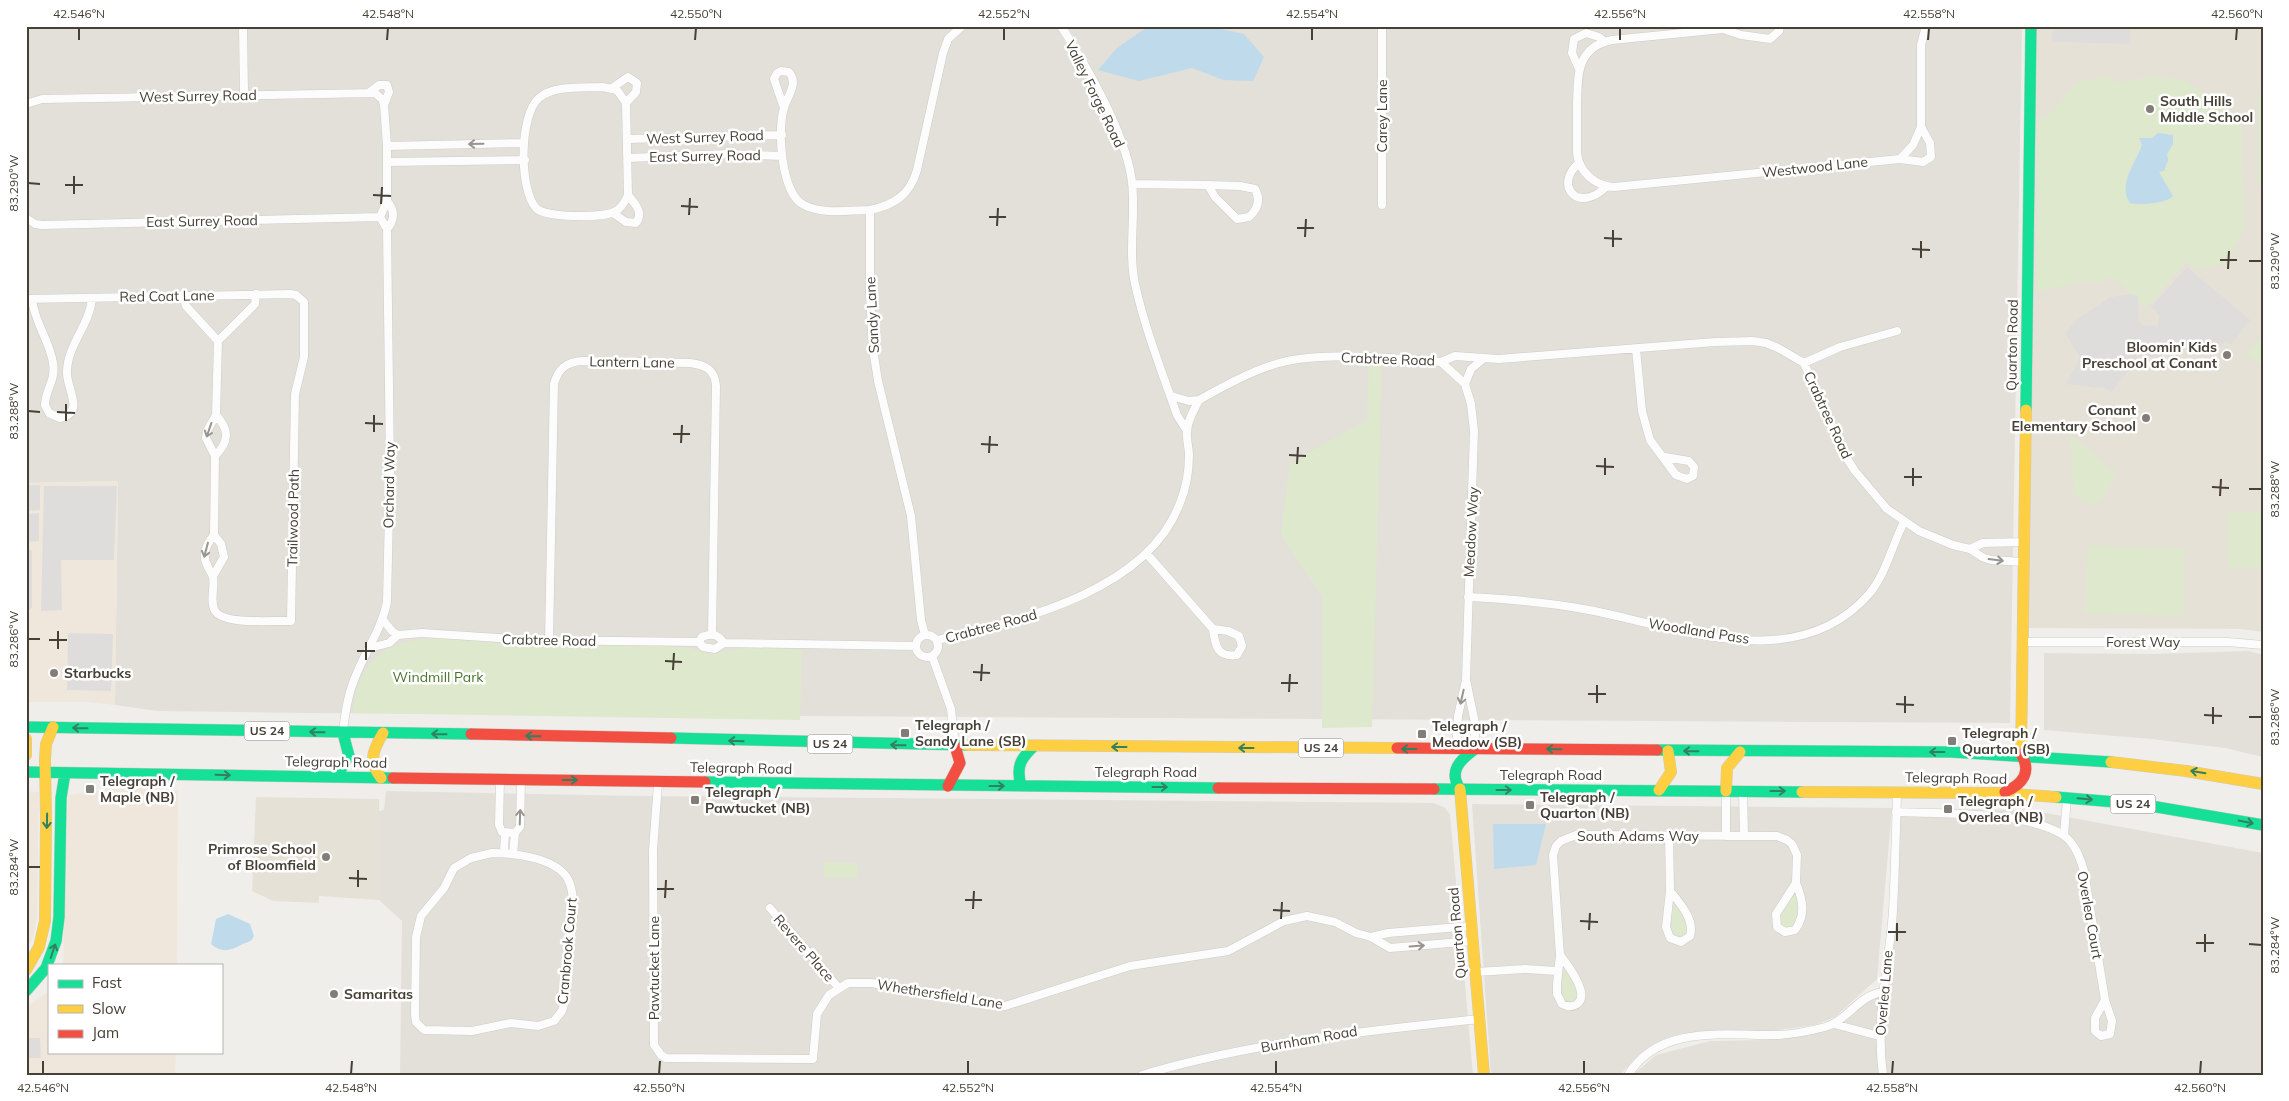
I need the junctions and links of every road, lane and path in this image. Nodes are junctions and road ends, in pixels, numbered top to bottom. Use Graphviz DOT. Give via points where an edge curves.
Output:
graph roads {
  1 [pos="243,26"];
  2 [pos="962,26"];
  3 [pos="1061,26"];
  4 [pos="1382,26"];
  5 [pos="1668,26"];
  6 [pos="1780,26"];
  7 [pos="1926,26"];
  8 [pos="2031,26"];
  9 [pos="1726,28"];
  10 [pos="1669,35"];
  11 [pos="1605,42"];
  12 [pos="1579,69"];
  13 [pos="387,84"];
  14 [pos="612,88"];
  15 [pos="370,92"];
  16 [pos="244,94"];
  17 [pos="379,95"];
  18 [pos="626,103"];
  19 [pos="26,104"];
  20 [pos="384,105"];
  21 [pos="784,108"];
  22 [pos="1921,127"];
  23 [pos="782,135"];
  24 [pos="628,139"];
  25 [pos="524,143"];
  26 [pos="387,146"];
  27 [pos="782,156"];
  28 [pos="628,158"];
  29 [pos="1900,159"];
  30 [pos="525,160"];
  31 [pos="387,162"];
  32 [pos="1579,163"];
  33 [pos="1132,184"];
  34 [pos="1208,185"];
  35 [pos="1607,186"];
  36 [pos="628,195"];
  37 [pos="387,201"];
  38 [pos="1382,205"];
  39 [pos="870,210"];
  40 [pos="613,213"];
  41 [pos="380,217"];
  42 [pos="26,218"];
  43 [pos="387,229"];
  44 [pos="256,294"];
  45 [pos="183,296"];
  46 [pos="92,298"];
  47 [pos="29,299"];
  48 [pos="304,302"];
  49 [pos="1897,331"];
  50 [pos="218,341"];
  51 [pos="1636,349"];
  52 [pos="1483,359"];
  53 [pos="555,361"];
  54 [pos="1441,362"];
  55 [pos="717,363"];
  56 [pos="1804,363"];
  57 [pos="561,368"];
  58 [pos="711,369"];
  59 [pos="1465,384"];
  60 [pos="1171,396"];
  61 [pos="1199,400"];
  62 [pos="216,415"];
  63 [pos="1187,431"];
  64 [pos="215,456"];
  65 [pos="1665,457"];
  66 [pos="1904,522"];
  67 [pos="214,535"];
  68 [pos="2024,542"];
  69 [pos="1970,549"];
  70 [pos="1148,554"];
  71 [pos="2024,562"];
  72 [pos="213,576"];
  73 [pos="1468,597"];
  74 [pos="384,620"];
  75 [pos="1213,630"];
  76 [pos="712,634"];
  77 [pos="398,635"];
  78 [pos="925,635"];
  79 [pos="549,640"];
  80 [pos="938,640"];
  81 [pos="699,642"];
  82 [pos="2024,642"];
  83 [pos="724,643"];
  84 [pos="2263,645"];
  85 [pos="916,646"];
  86 [pos="370,648"];
  87 [pos="932,656"];
  88 [pos="1466,680"];
  89 [pos="26,727"];
  90 [pos="53,727"];
  91 [pos="343,733"];
  92 [pos="383,733"];
  93 [pos="26,739"];
  94 [pos="955,746"];
  95 [pos="1034,746"];
  96 [pos="1456,749"];
  97 [pos="1475,749"];
  98 [pos="1668,751"];
  99 [pos="1740,752"];
  100 [pos="2020,754"];
  101 [pos="26,755"];
  102 [pos="26,772"];
  103 [pos="46,772"];
  104 [pos="66,773"];
  105 [pos="338,776"];
  106 [pos="381,778"];
  107 [pos="500,780"];
  108 [pos="521,780"];
  109 [pos="658,782"];
  110 [pos="2263,784"];
  111 [pos="948,786"];
  112 [pos="1021,786"];
  113 [pos="1460,789"];
  114 [pos="1659,790"];
  115 [pos="1726,791"];
  116 [pos="1743,791"];
  117 [pos="1897,792"];
  118 [pos="2002,793"];
  119 [pos="2067,797"];
  120 [pos="1896,812"];
  121 [pos="2263,825"];
  122 [pos="505,833"];
  123 [pos="515,833"];
  124 [pos="1668,835"];
  125 [pos="2064,835"];
  126 [pos="1726,836"];
  127 [pos="1744,836"];
  128 [pos="504,853"];
  129 [pos="513,854"];
  130 [pos="1796,883"];
  131 [pos="1670,891"];
  132 [pos="770,908"];
  133 [pos="1472,926"];
  134 [pos="1371,937"];
  135 [pos="1473,941"];
  136 [pos="1560,955"];
  137 [pos="26,970"];
  138 [pos="1557,971"];
  139 [pos="1476,972"];
  140 [pos="838,988"];
  141 [pos="26,991"];
  142 [pos="1882,992"];
  143 [pos="2105,1000"];
  144 [pos="1480,1018"];
  145 [pos="1834,1024"];
  146 [pos="1879,1036"];
  147 [pos="1142,1075"];
  148 [pos="1484,1075"];
  149 [pos="1628,1075"];
  150 [pos="1883,1075"];
  1 -- 16 [label="street"];
  2 -- 39 [label="street" via="948,39 943,53 912,185 891,204"];
  3 -- 33 [label="street, Valley Forge Road" via="1111,119"];
  4 -- 38 [label="street, Carey Lane"];
  5 -- 10 [label="street"];
  6 -- 9 [label="street" via="1770,39 1742,35"];
  7 -- 22 [label="street" via="1921,45"];
  8 -- 68 [label="main road, Quarton Road"];
  9 -- 10 [label="street"];
  10 -- 11 [label="street"];
  11 -- 12 [label="street" via="1588,52"];
  11 -- 12 [label="street" via="1586,33 1574,39 1572,54"];
  12 -- 32 [label="street"];
  13 -- 15 [label="street, West Surrey Road" via="379,85"];
  13 -- 20 [label="street, Orchard Way" via="389,92"];
  14 -- 18 [label="street"];
  14 -- 18 [label="street, West Surrey Road" via="628,76 634,79 636,92"];
  14 -- 25 [label="street, West Surrey Road" via="572,88 544,94 531,111"];
  15 -- 16 [label="street, West Surrey Road"];
  15 -- 17 [label="street, West Surrey Road"];
  16 -- 19 [label="street, West Surrey Road" via="42,99"];
  17 -- 20 [label="street, Orchard Way"];
  18 -- 24 [label="street, West Surrey Road"];
  20 -- 26 [label="street, Orchard Way"];
  21 -- 23 [label="street"];
  22 -- 29 [label="street" via="1913,145"];
  22 -- 29 [label="street, Westwood Lane" via="1930,143 1931,157 1923,162"];
  23 -- 24 [label="street, West Surrey Road"];
  23 -- 27 [label="street"];
  24 -- 28 [label="street, West Surrey Road"];
  25 -- 26 [label="street, one-way"];
  25 -- 30 [label="street, West Surrey Road"];
  26 -- 31 [label="street, Orchard Way"];
  27 -- 28 [label="street, East Surrey Road"];
  27 -- 39 [label="street" via="795,198 804,205 818,209"];
  28 -- 36 [label="street"];
  29 -- 35 [label="street, Westwood Lane"];
  30 -- 31 [label="street"];
  30 -- 40 [label="street" via="530,196 541,212 554,215"];
  31 -- 37 [label="street, Orchard Way"];
  32 -- 35 [label="street" via="1592,178"];
  32 -- 35 [label="street" via="1574,167 1569,184 1574,197 1590,196"];
  33 -- 34 [label="street"];
  33 -- 60 [label="street, Valley Forge Road" via="1131,253 1135,284"];
  34 -- 34 [label="street" via="1255,190 1259,199 1257,208 1249,217 1234,217"];
  36 -- 40 [label="street"];
  36 -- 40 [label="street" via="639,211 639,220 630,224"];
  37 -- 41 [label="street, Orchard Way"];
  37 -- 43 [label="street, Orchard Way" via="393,219"];
  39 -- 78 [label="street, Sandy Lane" via="873,350 911,516"];
  41 -- 42 [label="street, East Surrey Road" via="42,225"];
  41 -- 43 [label="street, Orchard Way"];
  43 -- 74 [label="street, Orchard Way" via="389,571"];
  44 -- 45 [label="street, Red Coat Lane"];
  44 -- 48 [label="street, Red Coat Lane" via="296,295"];
  44 -- 50 [label="street" via="255,304"];
  45 -- 46 [label="street, Red Coat Lane"];
  45 -- 50 [label="street" via="186,306"];
  46 -- 47 [label="street, Red Coat Lane"];
  46 -- 47 [label="street" via="89,314 67,365 74,407 68,415 60,418 49,413 45,405 54,365"];
  48 -- 72 [label="street, Trailwood Path" via="304,357 295,394 292,621 228,620 218,615 213,606"];
  49 -- 56 [label="street" via="1845,346"];
  50 -- 62 [label="street, Trailwood Path"];
  51 -- 52 [label="street, Crabtree Road"];
  51 -- 56 [label="street, Crabtree Road" via="1753,341 1778,348"];
  51 -- 65 [label="street" via="1643,419 1650,440"];
  52 -- 54 [label="street, Crabtree Road" via="1455,356"];
  52 -- 59 [label="street" via="1471,369"];
  53 -- 57 [label="street"];
  54 -- 59 [label="street"];
  54 -- 61 [label="street, Crabtree Road" via="1302,358 1250,374"];
  55 -- 58 [label="street"];
  56 -- 66 [label="street, Crabtree Road" via="1855,472 1887,509"];
  57 -- 58 [label="street, Lantern Lane" via="568,363 582,361 690,363"];
  57 -- 79 [label="street" via="554,384"];
  58 -- 76 [label="street" via="716,386"];
  59 -- 73 [label="street, Meadow Way" via="1473,415 1475,446"];
  60 -- 61 [label="street"];
  60 -- 63 [label="street, Valley Forge Road"];
  61 -- 63 [label="street, Crabtree Road"];
  62 -- 64 [label="street, Trailwood Path, one-way" via="206,431"];
  62 -- 64 [label="street, Trailwood Path" via="223,422 227,437"];
  63 -- 70 [label="street, Crabtree Road" via="1189,454 1184,492 1169,526"];
  64 -- 67 [label="street, Trailwood Path"];
  66 -- 69 [label="street, Crabtree Road" via="1936,539"];
  66 -- 73 [label="street, Woodland Pass" via="1869,593 1838,620 1797,637 1765,641 1733,639 1532,600"];
  67 -- 72 [label="street, Trailwood Path, one-way" via="204,554"];
  67 -- 72 [label="street, Trailwood Path" via="221,544 224,557"];
  68 -- 69 [label="street" via="1983,543"];
  68 -- 71 [label="main road, Quarton Road"];
  69 -- 71 [label="street, Crabtree Road, one-way" via="1991,560"];
  70 -- 75 [label="street"];
  70 -- 80 [label="street, Crabtree Road" via="1090,590 1044,611 1006,624"];
  71 -- 82 [label="main road, Quarton Road"];
  73 -- 88 [label="street, Meadow Way"];
  74 -- 77 [label="street"];
  74 -- 86 [label="street, Orchard Way"];
  76 -- 81 [label="street" via="702,637"];
  76 -- 83 [label="street"];
  77 -- 79 [label="street, Crabtree Road" via="437,633"];
  77 -- 86 [label="street, Crabtree Road" via="389,643"];
  78 -- 80 [label="street" via="932,635"];
  78 -- 85 [label="street" via="918,639"];
  79 -- 81 [label="street, Crabtree Road"];
  80 -- 87 [label="street" via="939,649"];
  81 -- 83 [label="street, Crabtree Road" via="703,647 714,650"];
  82 -- 84 [label="street, Forest Way" via="2228,642"];
  82 -- 100 [label="main road, Quarton Road"];
  83 -- 85 [label="street, Crabtree Road"];
  85 -- 87 [label="street" via="921,656"];
  86 -- 91 [label="street, Orchard Way" via="348,694"];
  87 -- 94 [label="street" via="951,709"];
  88 -- 96 [label="street, Meadow Way, one-way" via="1458,716"];
  88 -- 97 [label="street, Meadow Way" via="1475,723"];
  89 -- 90 [label="main road, Telegraph Road / US 24"];
  91 -- 90 [label="main road, Telegraph Road / US 24, one-way"];
  90 -- 103 [label="main road" via="44,750"];
  91 -- 92 [label="main road, Telegraph Road / US 24"];
  91 -- 105 [label="main road" via="350,755"];
  94 -- 92 [label="main road, Telegraph Road / US 24, one-way"];
  92 -- 106 [label="main road" via="371,757 373,769"];
  93 -- 101 [label="main road"];
  94 -- 95 [label="main road, Telegraph Road / US 24"];
  94 -- 111 [label="main road" via="960,763"];
  96 -- 95 [label="main road, Telegraph Road / US 24, one-way"];
  95 -- 112 [label="main road" via="1017,766"];
  96 -- 97 [label="main road, Telegraph Road / US 24"];
  98 -- 97 [label="main road, Telegraph Road / US 24, one-way"];
  97 -- 113 [label="main road, Quarton Road" via="1460,758 1455,767 1454,776"];
  99 -- 98 [label="main road, Telegraph Road / US 24, one-way"];
  98 -- 114 [label="main road" via="1671,772"];
  100 -- 99 [label="main road, Telegraph Road / US 24, one-way"];
  99 -- 115 [label="main road" via="1727,768"];
  110 -- 100 [label="main road, Telegraph Road / US 24, one-way" via="2141,764"];
  100 -- 118 [label="main road, Quarton Road" via="2027,766 2026,778 2016,788"];
  102 -- 103 [label="main road, Telegraph Road / US 24"];
  103 -- 104 [label="main road, Telegraph Road / US 24"];
  103 -- 137 [label="main road, one-way" via="45,924 38,951"];
  104 -- 105 [label="main road, Telegraph Road / US 24, one-way"];
  141 -- 104 [label="main road, one-way" via="46,968 56,941 61,798"];
  105 -- 106 [label="main road, Telegraph Road / US 24"];
  106 -- 107 [label="main road, Telegraph Road / US 24"];
  107 -- 108 [label="main road, Telegraph Road / US 24"];
  107 -- 122 [label="street" via="499,825"];
  108 -- 109 [label="main road, Telegraph Road / US 24, one-way"];
  123 -- 108 [label="street, one-way" via="520,827"];
  109 -- 111 [label="main road, Telegraph Road / US 24"];
  109 -- 140 [label="street, Pawtucket Lane" via="653,850 654,1044 661,1055 666,1058 813,1059 817,1014"];
  111 -- 112 [label="main road, Telegraph Road / US 24, one-way"];
  112 -- 113 [label="main road, Telegraph Road / US 24, one-way"];
  113 -- 114 [label="main road, Telegraph Road / US 24, one-way"];
  113 -- 133 [label="main road, Quarton Road"];
  114 -- 115 [label="main road, Telegraph Road / US 24"];
  115 -- 116 [label="main road, Telegraph Road / US 24"];
  115 -- 126 [label="street"];
  116 -- 117 [label="main road, Telegraph Road / US 24, one-way"];
  116 -- 127 [label="street"];
  117 -- 118 [label="main road, Telegraph Road / US 24"];
  117 -- 120 [label="street, Overlea Lane"];
  118 -- 119 [label="main road, Telegraph Road / US 24"];
  119 -- 121 [label="main road, Telegraph Road / US 24, one-way" via="2182,810"];
  119 -- 125 [label="street"];
  120 -- 125 [label="street" via="2019,820"];
  120 -- 142 [label="street, Overlea Lane" via="1893,910"];
  122 -- 123 [label="street"];
  122 -- 128 [label="street"];
  123 -- 129 [label="street"];
  124 -- 126 [label="street, South Adams Way"];
  124 -- 131 [label="street"];
  124 -- 136 [label="street, South Adams Way" via="1576,835 1556,846 1553,863"];
  125 -- 143 [label="street, Overlea Court" via="2079,856 2084,871"];
  126 -- 127 [label="street, South Adams Way"];
  127 -- 130 [label="street, South Adams Way" via="1777,836 1792,844 1797,855"];
  128 -- 129 [label="street, Cranbrook Court"];
  128 -- 129 [label="street, Cranbrook Court" via="471,858 454,868 444,888 421,916 416,937 415,1015 419,1027 424,1030 472,1031 511,1023 538,1026 554,1020 562,1011 571,934 571,885 565,875 551,865"];
  130 -- 130 [label="street" via="1801,894 1803,915 1795,930 1785,932 1777,927 1776,914"];
  131 -- 131 [label="street" via="1667,932 1672,940 1680,942 1690,936 1691,924"];
  132 -- 140 [label="street, Revere Place"];
  133 -- 134 [label="street"];
  133 -- 135 [label="main road, Quarton Road"];
  134 -- 135 [label="street, Whethersfield Lane, one-way" via="1390,948"];
  134 -- 140 [label="street, Whethersfield Lane" via="1318,918 1296,918 1271,927 1228,951 1130,966 1005,1006 872,983 848,983"];
  135 -- 139 [label="main road, Quarton Road"];
  136 -- 138 [label="street, South Adams Way"];
  136 -- 138 [label="street, South Adams Way" via="1579,984 1581,1000 1577,1004 1567,1006 1559,1000"];
  138 -- 139 [label="street" via="1525,968"];
  139 -- 144 [label="main road, Quarton Road"];
  142 -- 145 [label="street" via="1867,996"];
  142 -- 146 [label="street, Overlea Lane"];
  144 -- 147 [label="street, Burnham Road" via="1332,1034 1217,1056"];
  144 -- 148 [label="main road, Quarton Road"];
  145 -- 146 [label="street"];
  145 -- 149 [label="street" via="1794,1034 1712,1034 1685,1038 1652,1051"];
  146 -- 150 [label="street, Overlea Lane"];
}
